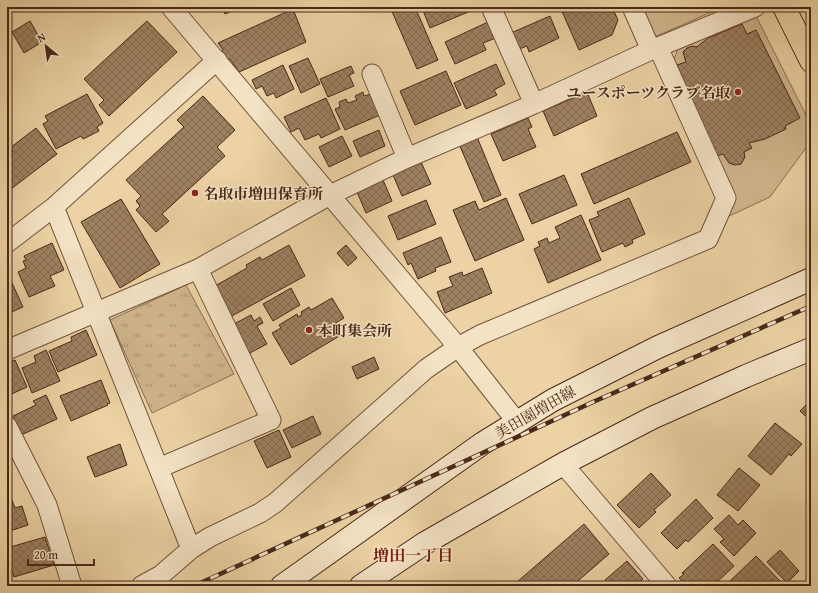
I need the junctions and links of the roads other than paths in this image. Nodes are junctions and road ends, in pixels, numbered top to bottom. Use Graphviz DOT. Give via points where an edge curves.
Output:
graph roads {
  1 [pos="171,7"];
  2 [pos="491,7"];
  3 [pos="632,7"];
  4 [pos="755,7"];
  5 [pos="784,7"];
  6 [pos="655,49"];
  7 [pos="217,60"];
  8 [pos="811,61"];
  9 [pos="372,74"];
  10 [pos="534,104"];
  11 [pos="407,158"];
  12 [pos="330,195"];
  13 [pos="54,207"];
  14 [pos="7,243"];
  15 [pos="198,269"];
  16 [pos="811,279"];
  17 [pos="96,312"];
  18 [pos="458,347"];
  19 [pos="811,349"];
  20 [pos="7,350"];
  21 [pos="517,422"];
  22 [pos="7,426"];
  23 [pos="563,464"];
  24 [pos="159,468"];
  25 [pos="191,549"];
  26 [pos="72,586"];
  27 [pos="141,586"];
  28 [pos="282,586"];
  29 [pos="361,586"];
  30 [pos="666,586"];
  1 -- 7 [label="street"];
  2 -- 10 [label="street"];
  3 -- 6 [label="street"];
  4 -- 6 [label="street"];
  5 -- 8 [label="highway"];
  6 -- 10 [label="street"];
  6 -- 18 [label="street" via="726,198 708,239 480,335"];
  7 -- 12 [label="street"];
  7 -- 13 [label="street"];
  9 -- 11 [label="street"];
  10 -- 11 [label="street"];
  11 -- 12 [label="street"];
  12 -- 15 [label="street"];
  12 -- 18 [label="street"];
  13 -- 14 [label="street"];
  13 -- 17 [label="street"];
  15 -- 17 [label="street"];
  15 -- 24 [label="street" via="271,420"];
  16 -- 21 [label="main road, 美田園増田線" via="658,347 553,400"];
  17 -- 20 [label="street"];
  17 -- 24 [label="street"];
  18 -- 21 [label="street"];
  18 -- 25 [label="street" via="426,370 275,503"];
  19 -- 23 [label="main road" via="652,418"];
  21 -- 28 [label="main road, 美田園増田線" via="483,442"];
  22 -- 26 [label="street" via="47,505"];
  23 -- 29 [label="main road" via="425,543"];
  23 -- 30 [label="street"];
  24 -- 25 [label="street"];
  25 -- 27 [label="street" via="161,575"];
}
